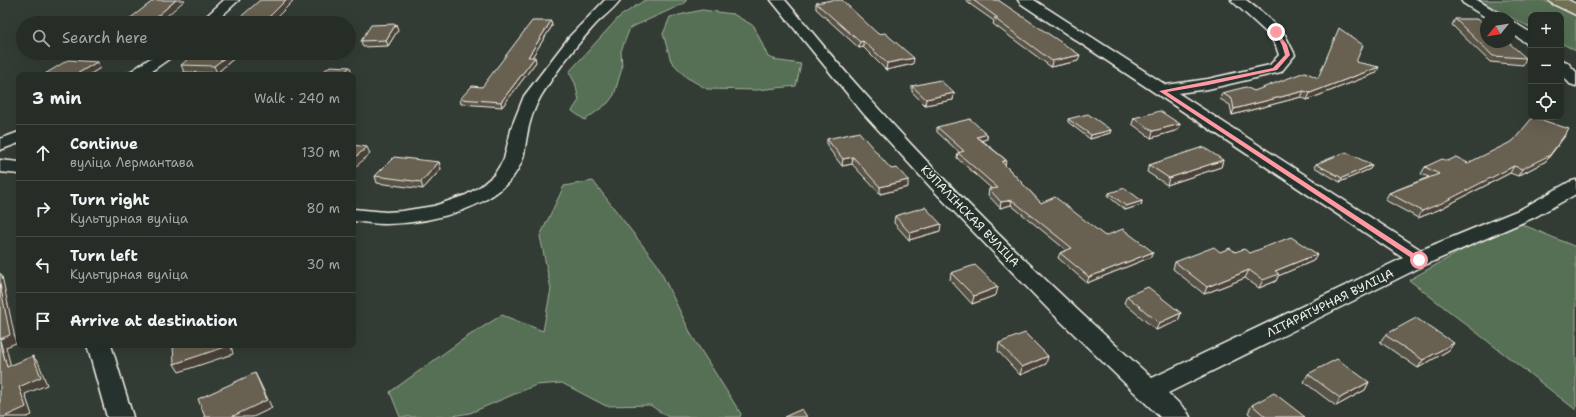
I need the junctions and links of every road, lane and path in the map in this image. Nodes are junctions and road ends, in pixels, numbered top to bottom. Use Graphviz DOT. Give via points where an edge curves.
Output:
graph roads {
  1 [pos="232,0"];
  2 [pos="613,0"];
  3 [pos="778,0"];
  4 [pos="1025,0"];
  5 [pos="1238,0"];
  6 [pos="1468,0"];
  7 [pos="1556,0"];
  8 [pos="1575,9"];
  9 [pos="1487,12"];
  10 [pos="214,16"];
  11 [pos="1516,30"];
  12 [pos="1528,38"];
  13 [pos="158,60"];
  14 [pos="1564,68"];
  15 [pos="140,72"];
  16 [pos="1576,81"];
  17 [pos="1162,91"];
  18 [pos="16,138"];
  19 [pos="0,145"];
  20 [pos="0,166"];
  21 [pos="16,168"];
  22 [pos="1576,186"];
  23 [pos="356,215"];
  24 [pos="1419,260"];
  25 [pos="100,348"];
  26 [pos="1149,391"];
  27 [pos="120,417"];
  28 [pos="1177,417"];
  1 -- 10 [label="street"];
  2 -- 23 [label="street" via="582,30 531,99 524,113 510,166 499,182 484,194 438,210 386,218"];
  3 -- 26 [label="street, КУПАЛІНСКАЯ ВУЛІЦА" via="870,109 933,178 1017,265"];
  4 -- 17 [label="street"];
  5 -- 17 [label="street" via="1276,32 1285,45 1287,55 1275,69"];
  6 -- 9 [label="street"];
  7 -- 8 [label="main road"];
  11 -- 12 [label="street"];
  13 -- 15 [label="street"];
  14 -- 16 [label="street"];
  17 -- 24 [label="street"];
  18 -- 19 [label="street"];
  20 -- 21 [label="street"];
  22 -- 24 [label="street, ЛІТАРАТУРНАЯ ВУЛІЦА" via="1528,213"];
  24 -- 26 [label="street, ЛІТАРАТУРНАЯ ВУЛІЦА"];
  25 -- 27 [label="street"];
  26 -- 28 [label="street, КУПАЛІНСКАЯ ВУЛІЦА"];
}
